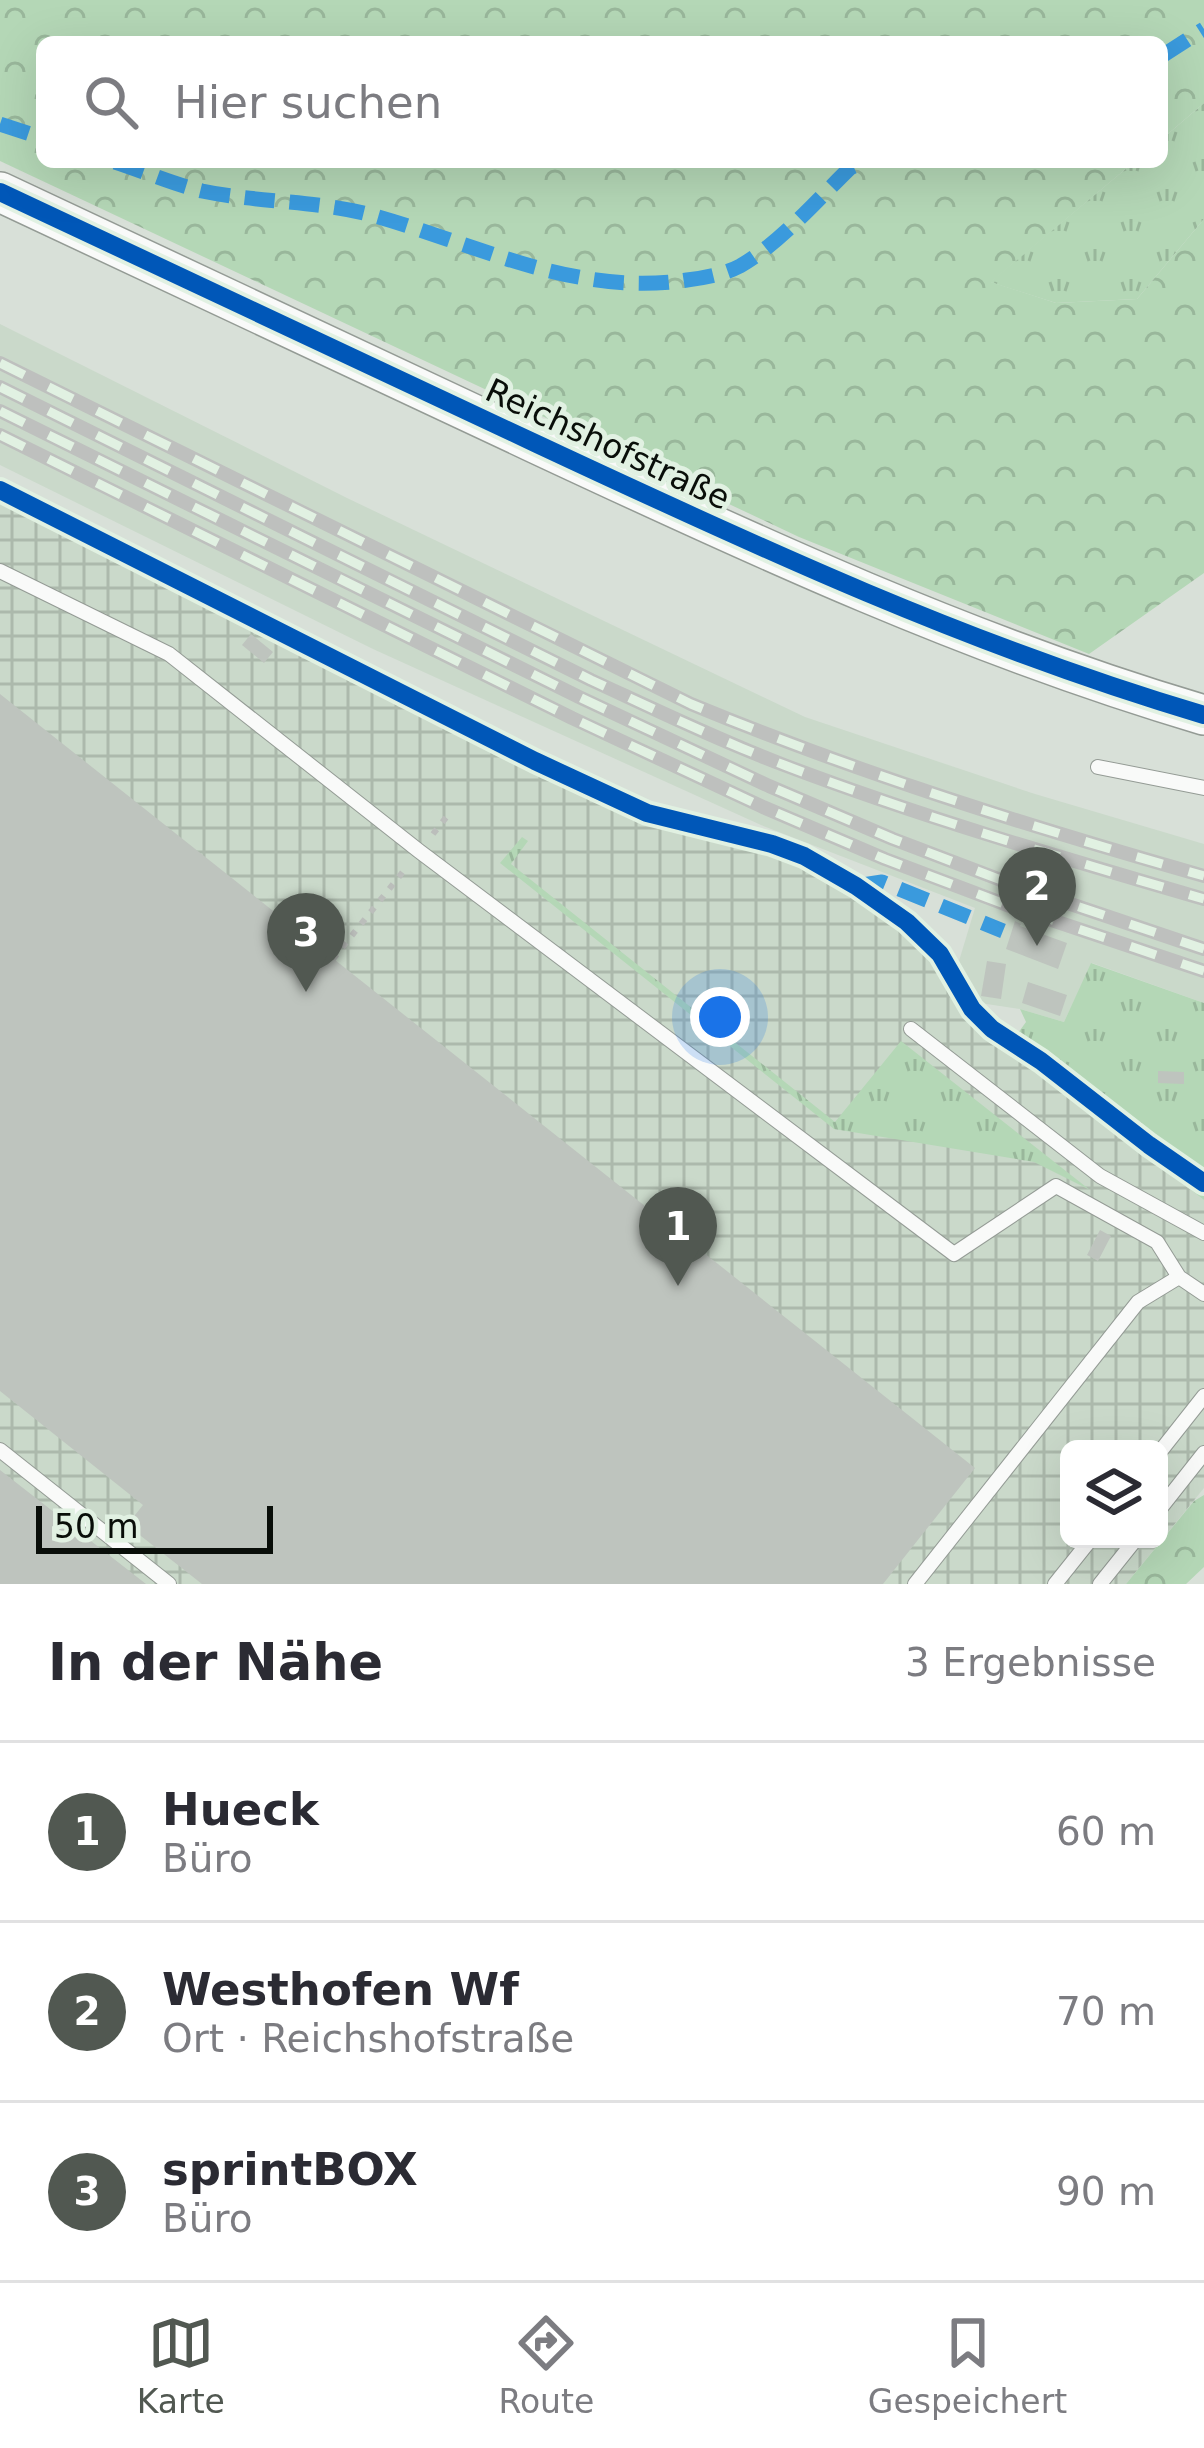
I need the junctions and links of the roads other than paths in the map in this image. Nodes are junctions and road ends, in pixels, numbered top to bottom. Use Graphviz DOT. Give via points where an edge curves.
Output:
graph roads {
  1 [pos="0,192"];
  2 [pos="0,571"];
  3 [pos="1204,715"];
  4 [pos="1098,767"];
  5 [pos="1204,788"];
  6 [pos="911,1029"];
  7 [pos="1204,1233"];
  8 [pos="1179,1277"];
  9 [pos="1204,1294"];
  10 [pos="1204,1396"];
  11 [pos="1168,1442"];
  12 [pos="0,1450"];
  13 [pos="1204,1453"];
  14 [pos="1168,1499"];
  15 [pos="1084,1548"];
  16 [pos="1129,1548"];
  17 [pos="169,1584"];
  18 [pos="915,1584"];
  19 [pos="1055,1584"];
  20 [pos="1100,1584"];
  1 -- 3 [label="street, Reichshofstraße" via="728,533 994,646"];
  2 -- 8 [label="lane" via="169,654 954,1254 1056,1186 1157,1241"];
  4 -- 5 [label="lane"];
  6 -- 7 [label="lane" via="1100,1177"];
  8 -- 9 [label="lane"];
  8 -- 18 [label="lane" via="1138,1302"];
  10 -- 11 [label="lane"];
  12 -- 17 [label="lane"];
  13 -- 14 [label="lane"];
  15 -- 19 [label="lane"];
  16 -- 20 [label="lane"];
}
